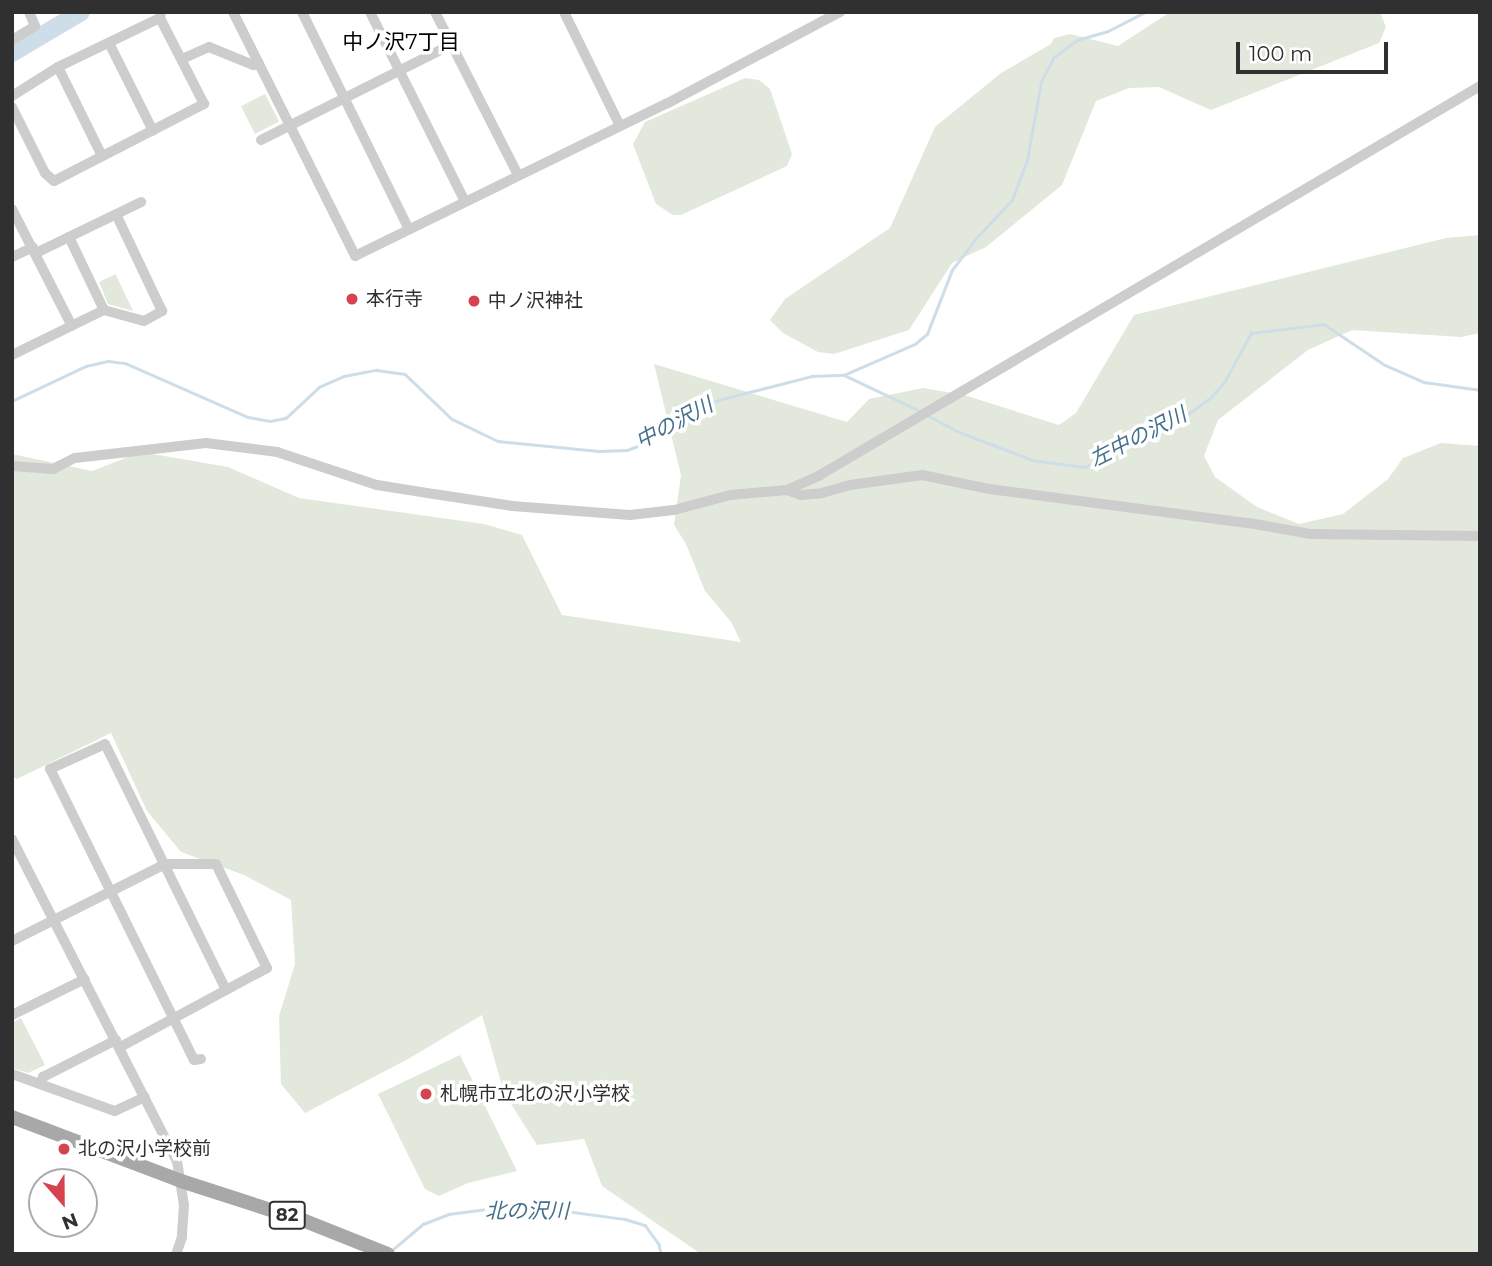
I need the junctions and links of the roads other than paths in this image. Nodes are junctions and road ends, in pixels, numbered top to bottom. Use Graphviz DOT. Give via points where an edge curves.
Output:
graph roads {
  1 [pos="29,12"];
  2 [pos="233,12"];
  3 [pos="302,12"];
  4 [pos="370,12"];
  5 [pos="435,12"];
  6 [pos="564,12"];
  7 [pos="840,12"];
  8 [pos="160,15"];
  9 [pos="12,40"];
  10 [pos="109,43"];
  11 [pos="451,46"];
  12 [pos="182,59"];
  13 [pos="259,63"];
  14 [pos="58,67"];
  15 [pos="399,71"];
  16 [pos="1480,86"];
  17 [pos="12,96"];
  18 [pos="344,98"];
  19 [pos="12,107"];
  20 [pos="290,125"];
  21 [pos="620,125"];
  22 [pos="153,131"];
  23 [pos="261,140"];
  24 [pos="102,156"];
  25 [pos="518,175"];
  26 [pos="141,202"];
  27 [pos="465,202"];
  28 [pos="12,209"];
  29 [pos="116,214"];
  30 [pos="409,229"];
  31 [pos="69,237"];
  32 [pos="34,250"];
  33 [pos="12,257"];
  34 [pos="104,310"];
  35 [pos="72,326"];
  36 [pos="12,355"];
  37 [pos="12,466"];
  38 [pos="787,490"];
  39 [pos="1480,536"];
  40 [pos="12,839"];
  41 [pos="16,859"];
  42 [pos="165,864"];
  43 [pos="111,891"];
  44 [pos="52,922"];
  45 [pos="12,941"];
  46 [pos="85,979"];
  47 [pos="226,990"];
  48 [pos="12,1015"];
  49 [pos="174,1018"];
  50 [pos="118,1044"];
  51 [pos="201,1059"];
  52 [pos="12,1074"];
  53 [pos="40,1084"];
  54 [pos="145,1097"];
  55 [pos="12,1117"];
  56 [pos="181,1181"];
  57 [pos="176,1254"];
  58 [pos="388,1254"];
  1 -- 9 [label="street" via="35,26"];
  2 -- 13 [label="street"];
  3 -- 18 [label="street"];
  4 -- 15 [label="street"];
  5 -- 11 [label="street"];
  6 -- 21 [label="street"];
  7 -- 21 [label="street"];
  8 -- 10 [label="street"];
  8 -- 12 [label="street"];
  10 -- 14 [label="street"];
  10 -- 22 [label="street"];
  11 -- 15 [label="street"];
  11 -- 25 [label="street"];
  12 -- 13 [label="street" via="209,47 253,65"];
  12 -- 22 [label="street" via="204,104"];
  13 -- 20 [label="street"];
  14 -- 17 [label="street"];
  14 -- 24 [label="street"];
  15 -- 18 [label="street"];
  15 -- 27 [label="street"];
  16 -- 38 [label="street" via="820,475"];
  18 -- 20 [label="street"];
  18 -- 30 [label="street"];
  19 -- 24 [label="street" via="45,173 54,181"];
  20 -- 23 [label="street"];
  20 -- 30 [label="street" via="355,256"];
  21 -- 25 [label="street"];
  22 -- 24 [label="street"];
  25 -- 27 [label="street"];
  26 -- 29 [label="street"];
  27 -- 30 [label="street"];
  28 -- 32 [label="street"];
  29 -- 31 [label="street"];
  29 -- 34 [label="street" via="162,311 144,321"];
  31 -- 32 [label="street"];
  31 -- 34 [label="street"];
  32 -- 33 [label="street"];
  32 -- 35 [label="street"];
  34 -- 35 [label="street"];
  35 -- 36 [label="street"];
  37 -- 38 [label="street" via="53,469 75,458 206,443 277,452 377,485 512,506 630,515 674,510 730,495"];
  38 -- 39 [label="street" via="801,495 822,493 922,475 989,489 1310,534"];
  40 -- 41 [label="street"];
  41 -- 44 [label="street"];
  42 -- 43 [label="street"];
  42 -- 43 [label="street" via="105,744 50,769"];
  42 -- 47 [label="street"];
  42 -- 47 [label="street" via="216,864 267,968"];
  43 -- 44 [label="street"];
  43 -- 49 [label="street"];
  44 -- 45 [label="street"];
  44 -- 46 [label="street"];
  46 -- 48 [label="street"];
  46 -- 50 [label="street"];
  47 -- 49 [label="street"];
  49 -- 50 [label="street"];
  49 -- 51 [label="street" via="194,1060"];
  50 -- 53 [label="street" via="44,1077"];
  50 -- 54 [label="street"];
  52 -- 53 [label="street"];
  53 -- 54 [label="street" via="115,1111"];
  54 -- 56 [label="street" via="177,1161"];
  55 -- 56 [label="main road, 82"];
  56 -- 57 [label="street" via="183,1237"];
  56 -- 58 [label="main road, 82"];
}
